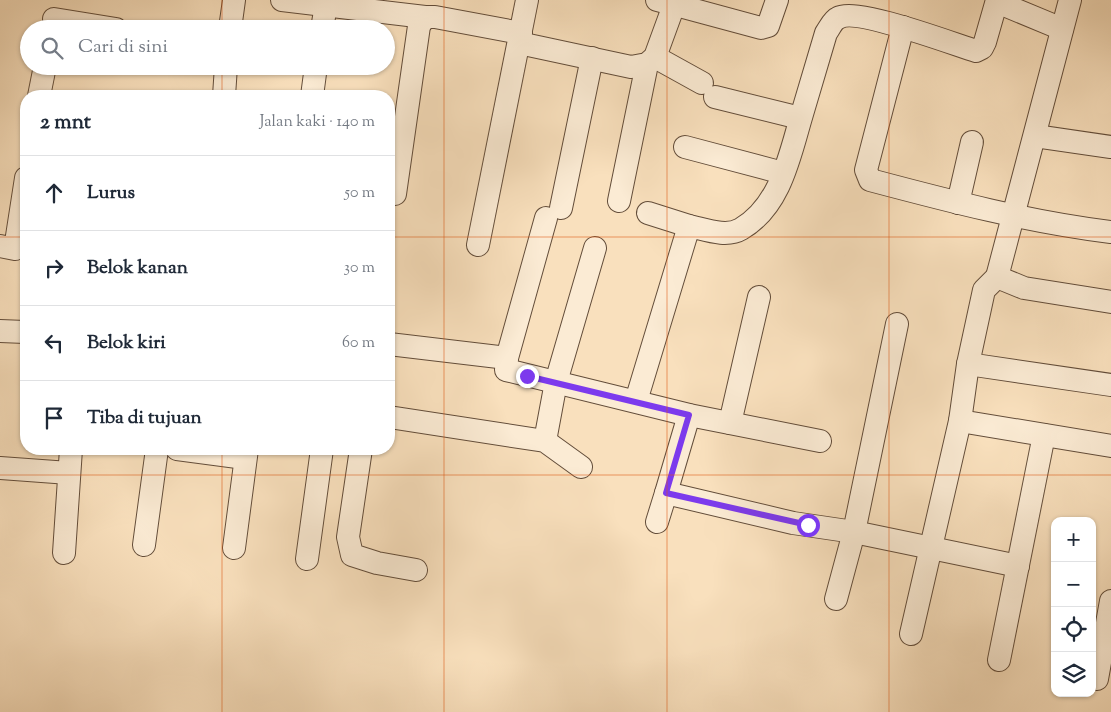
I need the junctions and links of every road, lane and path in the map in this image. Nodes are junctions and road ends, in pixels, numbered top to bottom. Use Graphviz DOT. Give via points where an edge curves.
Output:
graph roads {
  1 [pos="234,0"];
  2 [pos="282,0"];
  3 [pos="527,0"];
  4 [pos="777,0"];
  5 [pos="1070,0"];
  6 [pos="997,1"];
  7 [pos="680,4"];
  8 [pos="326,5"];
  9 [pos="55,16"];
  10 [pos="425,17"];
  11 [pos="74,20"];
  12 [pos="231,20"];
  13 [pos="324,20"];
  14 [pos="904,27"];
  15 [pos="1062,29"];
  16 [pos="520,38"];
  17 [pos="592,58"];
  18 [pos="651,60"];
  19 [pos="43,75"];
  20 [pos="221,75"];
  21 [pos="315,75"];
  22 [pos="40,90"];
  23 [pos="223,90"];
  24 [pos="313,90"];
  25 [pos="800,118"];
  26 [pos="1035,136"];
  27 [pos="972,142"];
  28 [pos="685,147"];
  29 [pos="1111,147"];
  30 [pos="783,173"];
  31 [pos="395,194"];
  32 [pos="619,201"];
  33 [pos="958,203"];
  34 [pos="648,213"];
  35 [pos="20,214"];
  36 [pos="1013,214"];
  37 [pos="688,226"];
  38 [pos="1111,232"];
  39 [pos="478,246"];
  40 [pos="595,248"];
  41 [pos="14,249"];
  42 [pos="997,277"];
  43 [pos="759,297"];
  44 [pos="1111,302"];
  45 [pos="897,324"];
  46 [pos="0,331"];
  47 [pos="20,332"];
  48 [pos="395,345"];
  49 [pos="507,358"];
  50 [pos="968,364"];
  51 [pos="556,382"];
  52 [pos="1111,385"];
  53 [pos="636,401"];
  54 [pos="689,415"];
  55 [pos="395,418"];
  56 [pos="960,421"];
  57 [pos="730,423"];
  58 [pos="1044,435"];
  59 [pos="545,441"];
  60 [pos="820,441"];
  61 [pos="1111,446"];
  62 [pos="71,455"];
  63 [pos="156,455"];
  64 [pos="246,455"];
  65 [pos="321,455"];
  66 [pos="360,455"];
  67 [pos="581,467"];
  68 [pos="0,468"];
  69 [pos="70,473"];
  70 [pos="666,493"];
  71 [pos="657,522"];
  72 [pos="854,532"];
  73 [pos="144,545"];
  74 [pos="234,548"];
  75 [pos="930,549"];
  76 [pos="64,553"];
  77 [pos="307,559"];
  78 [pos="1018,566"];
  79 [pos="416,570"];
  80 [pos="836,598"];
  81 [pos="1111,601"];
  82 [pos="911,634"];
  83 [pos="998,660"];
  84 [pos="1097,680"];
  1 -- 12 [label="street"];
  2 -- 8 [label="street"];
  3 -- 16 [label="street"];
  4 -- 7 [label="street" via="768,26 761,28"];
  5 -- 15 [label="street"];
  6 -- 14 [label="street" via="985,42 976,51"];
  6 -- 15 [label="street"];
  7 -- 18 [label="street"];
  8 -- 10 [label="street"];
  8 -- 13 [label="street"];
  9 -- 11 [label="street"];
  10 -- 16 [label="street"];
  10 -- 31 [label="street" via="419,26"];
  14 -- 25 [label="street" via="851,15 838,18 826,33"];
  14 -- 33 [label="street" via="867,176 870,180"];
  15 -- 26 [label="street"];
  16 -- 17 [label="street"];
  16 -- 39 [label="street"];
  17 -- 18 [label="street" via="631,67"];
  17 -- 49 [label="street" via="553,213"];
  18 -- 25 [label="street" via="708,90"];
  18 -- 32 [label="street"];
  19 -- 22 [label="street"];
  20 -- 23 [label="street"];
  21 -- 24 [label="street"];
  25 -- 30 [label="street"];
  26 -- 29 [label="street"];
  26 -- 36 [label="street"];
  27 -- 33 [label="street"];
  28 -- 30 [label="street"];
  30 -- 37 [label="street" via="766,207 740,230 719,233"];
  33 -- 36 [label="street"];
  34 -- 37 [label="street"];
  35 -- 41 [label="street"];
  36 -- 38 [label="street" via="1058,226"];
  36 -- 42 [label="street"];
  37 -- 53 [label="street"];
  40 -- 51 [label="street"];
  42 -- 44 [label="street" via="1024,288"];
  42 -- 50 [label="street" via="984,290"];
  43 -- 57 [label="street"];
  45 -- 72 [label="street"];
  46 -- 47 [label="street"];
  48 -- 49 [label="street"];
  49 -- 51 [label="street" via="506,370"];
  50 -- 52 [label="street"];
  50 -- 56 [label="street"];
  51 -- 53 [label="street"];
  51 -- 59 [label="street"];
  53 -- 54 [label="street"];
  54 -- 57 [label="street"];
  54 -- 70 [label="street"];
  55 -- 59 [label="street"];
  56 -- 58 [label="street"];
  56 -- 75 [label="street"];
  57 -- 60 [label="street"];
  58 -- 61 [label="street"];
  58 -- 78 [label="street"];
  59 -- 67 [label="street"];
  62 -- 69 [label="street"];
  63 -- 73 [label="street"];
  64 -- 74 [label="street"];
  65 -- 77 [label="street"];
  66 -- 79 [label="street" via="348,536 352,555 377,564"];
  68 -- 69 [label="street"];
  69 -- 76 [label="street"];
  70 -- 71 [label="street"];
  70 -- 72 [label="street" via="793,523"];
  72 -- 75 [label="street"];
  72 -- 80 [label="street"];
  75 -- 78 [label="street"];
  75 -- 82 [label="street"];
  78 -- 83 [label="street"];
  81 -- 84 [label="street"];
}
